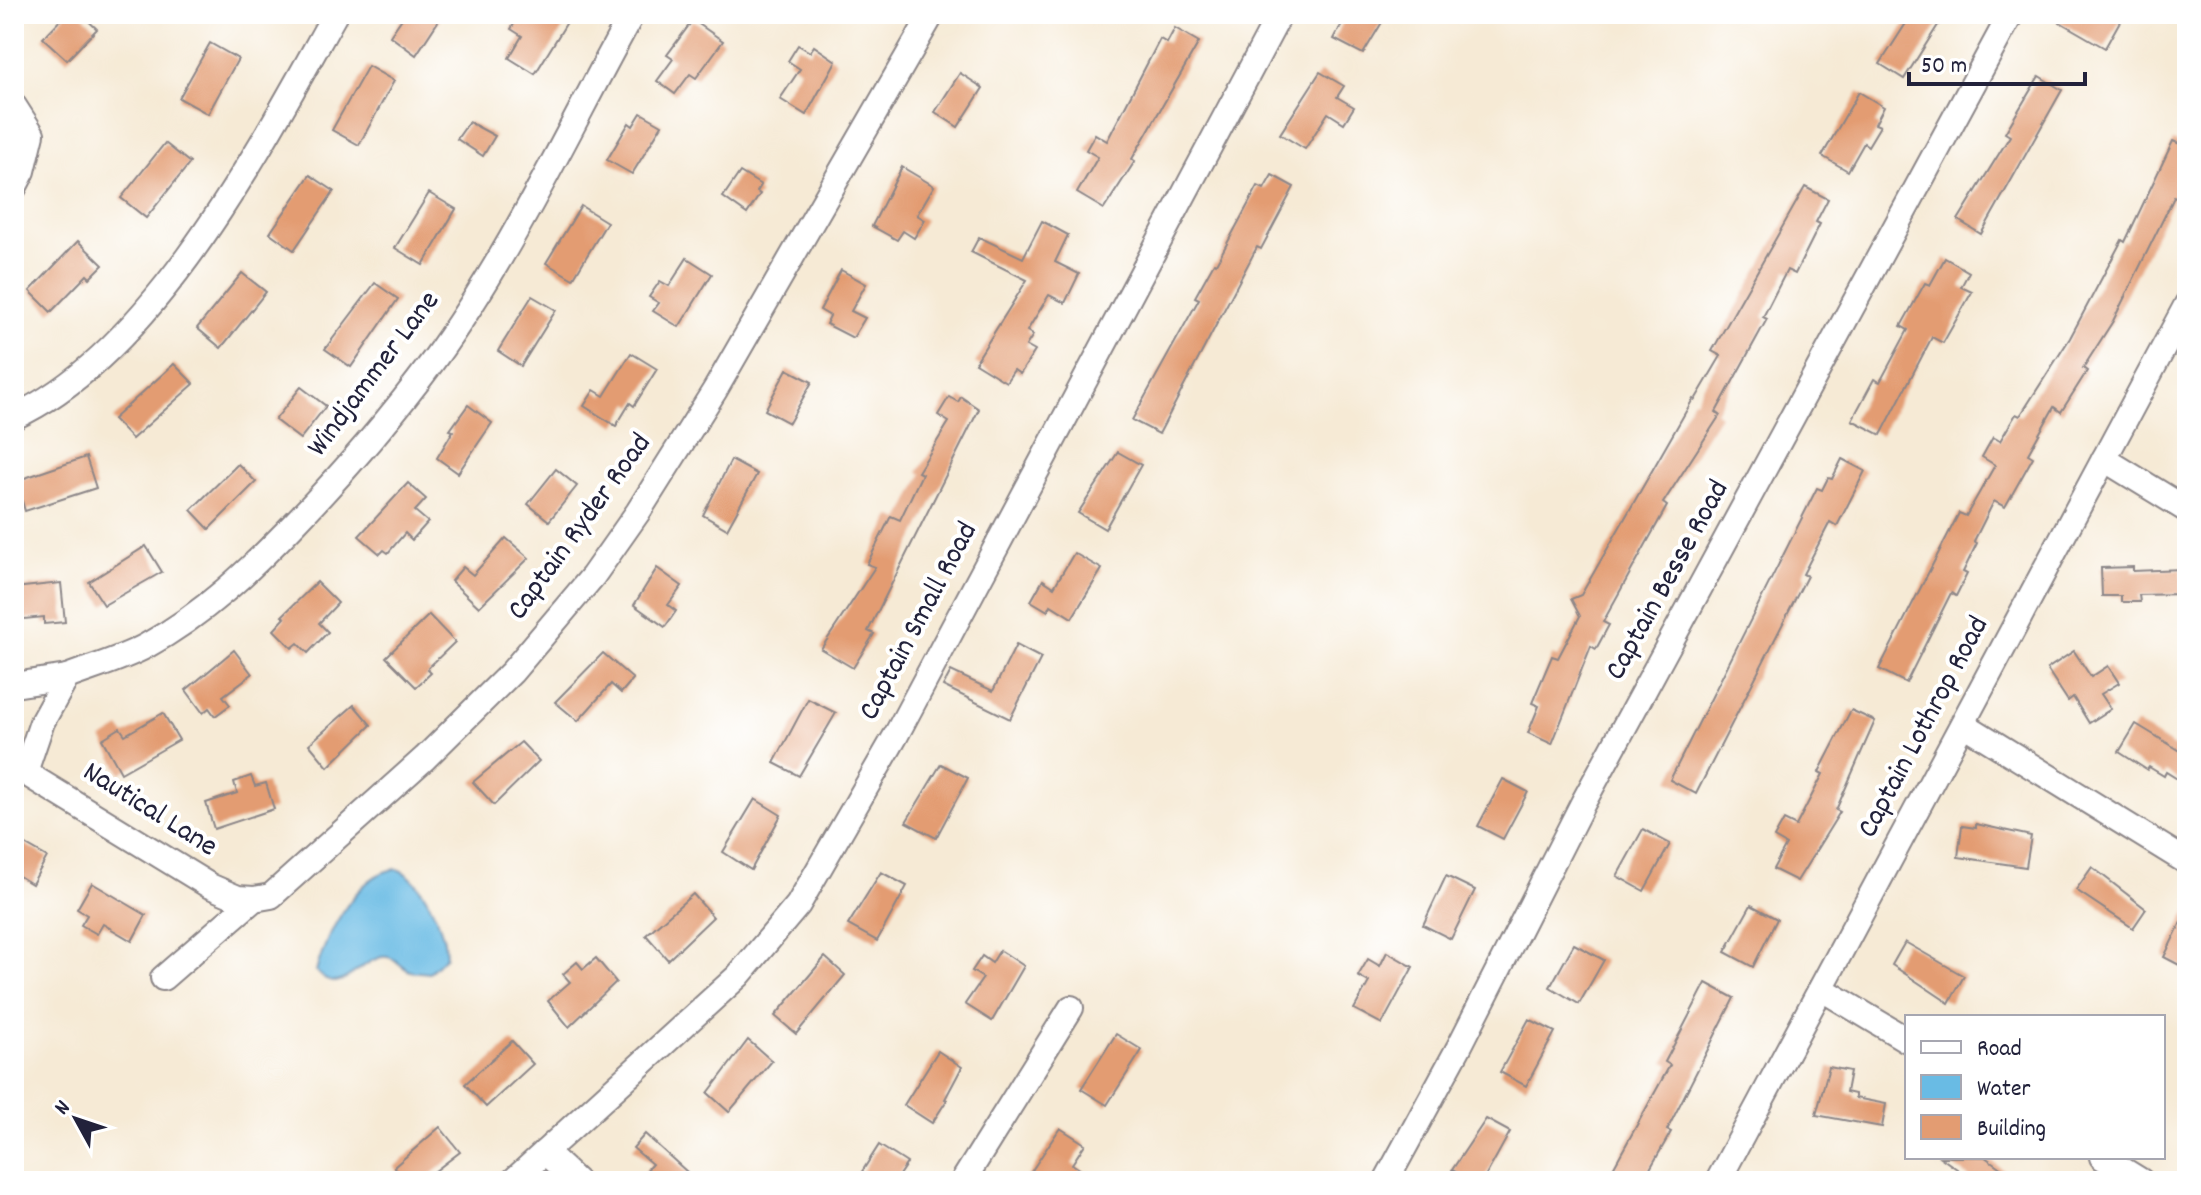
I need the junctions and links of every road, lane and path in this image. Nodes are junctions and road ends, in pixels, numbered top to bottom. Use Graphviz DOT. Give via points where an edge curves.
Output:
graph roads {
  1 [pos="335,14"];
  2 [pos="632,14"];
  3 [pos="932,14"];
  4 [pos="1280,14"];
  5 [pos="2011,14"];
  6 [pos="14,106"];
  7 [pos="14,188"];
  8 [pos="2187,304"];
  9 [pos="14,417"];
  10 [pos="2104,459"];
  11 [pos="2187,510"];
  12 [pos="67,677"];
  13 [pos="14,685"];
  14 [pos="1963,724"];
  15 [pos="20,769"];
  16 [pos="2187,862"];
  17 [pos="254,899"];
  18 [pos="163,978"];
  19 [pos="1822,989"];
  20 [pos="1071,1008"];
  21 [pos="1905,1039"];
  22 [pos="545,1152"];
  23 [pos="2105,1159"];
  24 [pos="513,1181"];
  25 [pos="576,1181"];
  26 [pos="963,1181"];
  27 [pos="1386,1181"];
  28 [pos="1718,1181"];
  29 [pos="2141,1181"];
  1 -- 9 [label="street" via="245,175 164,285 94,360 58,391"];
  2 -- 12 [label="street, Windjammer Lane" via="497,259 434,360 338,479 201,611 144,648"];
  3 -- 17 [label="street, Captain Ryder Road" via="715,390 593,576 512,672 425,758 271,896"];
  4 -- 22 [label="street, Captain Small Road" via="895,737 798,905 738,976"];
  5 -- 27 [label="street, Captain Besse Road" via="1583,803"];
  6 -- 7 [label="street" via="32,134"];
  8 -- 10 [label="street, Captain Lothrop Road"];
  10 -- 11 [label="street"];
  10 -- 14 [label="street, Captain Lothrop Road"];
  12 -- 13 [label="street, Windjammer Lane"];
  12 -- 15 [label="street"];
  14 -- 16 [label="street"];
  14 -- 19 [label="street, Captain Lothrop Road"];
  15 -- 17 [label="street, Nautical Lane" via="210,886"];
  17 -- 18 [label="street, Captain Ryder Road"];
  19 -- 21 [label="street"];
  19 -- 28 [label="street, Captain Lothrop Road"];
  20 -- 26 [label="street"];
  22 -- 24 [label="street, Captain Small Road"];
  22 -- 25 [label="street"];
  23 -- 29 [label="street"];
}
